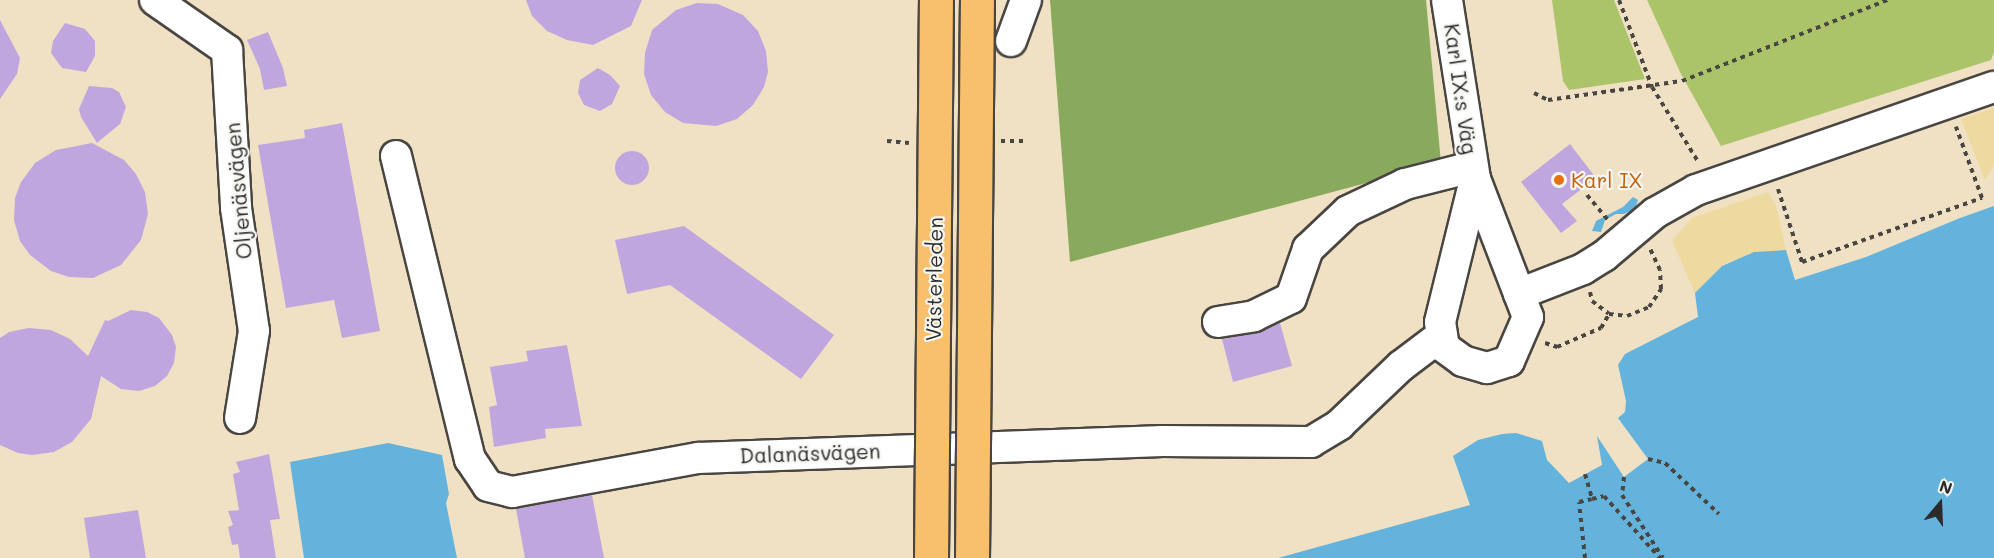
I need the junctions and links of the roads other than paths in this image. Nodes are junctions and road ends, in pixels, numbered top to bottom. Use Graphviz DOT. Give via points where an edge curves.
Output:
graph roads {
  1 [pos="155,0"];
  2 [pos="936,0"];
  3 [pos="976,0"];
  4 [pos="1026,0"];
  5 [pos="1448,0"];
  6 [pos="1011,41"];
  7 [pos="1994,87"];
  8 [pos="396,156"];
  9 [pos="1473,173"];
  10 [pos="1519,294"];
  11 [pos="1218,322"];
  12 [pos="1442,335"];
  13 [pos="240,418"];
  14 [pos="931,558"];
  15 [pos="972,558"];
  1 -- 13 [label="street, Oljenäsvägen" via="227,50 236,208 254,331"];
  2 -- 14 [label="highway, Västerleden, bridge"];
  3 -- 15 [label="highway, Västerleden, bridge"];
  4 -- 6 [label="street"];
  5 -- 9 [label="street, Karl IX:s Väg"];
  7 -- 10 [label="street" via="1676,200 1583,269"];
  8 -- 12 [label="street, Dalanäsvägen" via="470,459 488,486 512,492 698,458 1151,441 1311,442 1339,426"];
  9 -- 10 [label="street, Karl IX:s Väg"];
  9 -- 11 [label="street" via="1405,184 1348,211 1308,249 1291,298 1254,316"];
  9 -- 12 [label="street, Karl IX:s Väg" via="1440,322"];
  10 -- 12 [label="street, Karl IX:s Väg" via="1528,317 1509,361 1487,368 1464,361 1444,347"];
}
